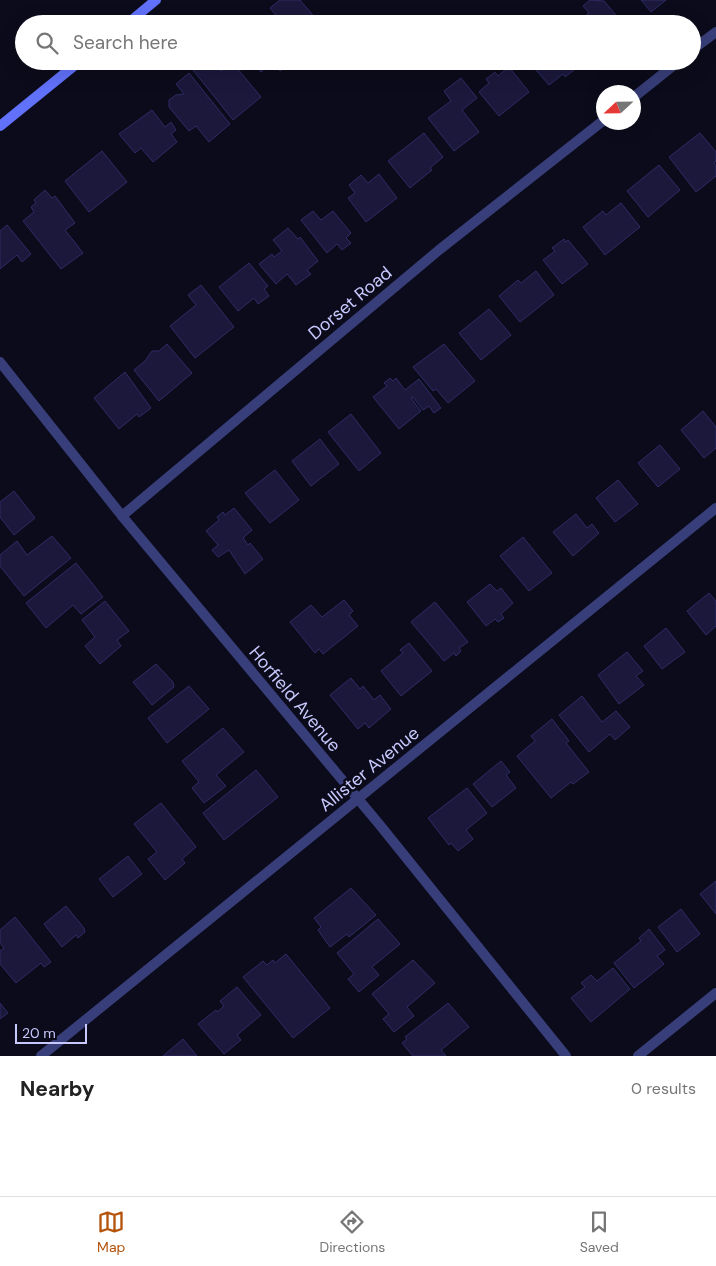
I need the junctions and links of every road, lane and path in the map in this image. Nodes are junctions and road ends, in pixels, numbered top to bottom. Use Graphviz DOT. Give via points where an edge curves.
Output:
graph roads {
  1 [pos="156,0"];
  2 [pos="138,15"];
  3 [pos="716,32"];
  4 [pos="701,43"];
  5 [pos="69,70"];
  6 [pos="668,70"];
  7 [pos="641,91"];
  8 [pos="0,126"];
  9 [pos="596,126"];
  10 [pos="0,362"];
  11 [pos="716,508"];
  12 [pos="122,516"];
  13 [pos="358,799"];
  14 [pos="716,993"];
  15 [pos="41,1056"];
  16 [pos="566,1056"];
  17 [pos="638,1056"];
  1 -- 2 [label="street"];
  3 -- 4 [label="street"];
  5 -- 8 [label="street"];
  6 -- 7 [label="street"];
  9 -- 12 [label="street, Dorset Road" via="439,250"];
  10 -- 12 [label="street, Horfield Avenue"];
  11 -- 13 [label="street, Allister Avenue"];
  12 -- 13 [label="street, Horfield Avenue"];
  13 -- 15 [label="street, Allister Avenue"];
  13 -- 16 [label="street, Horfield Avenue"];
  14 -- 17 [label="street"];
}
